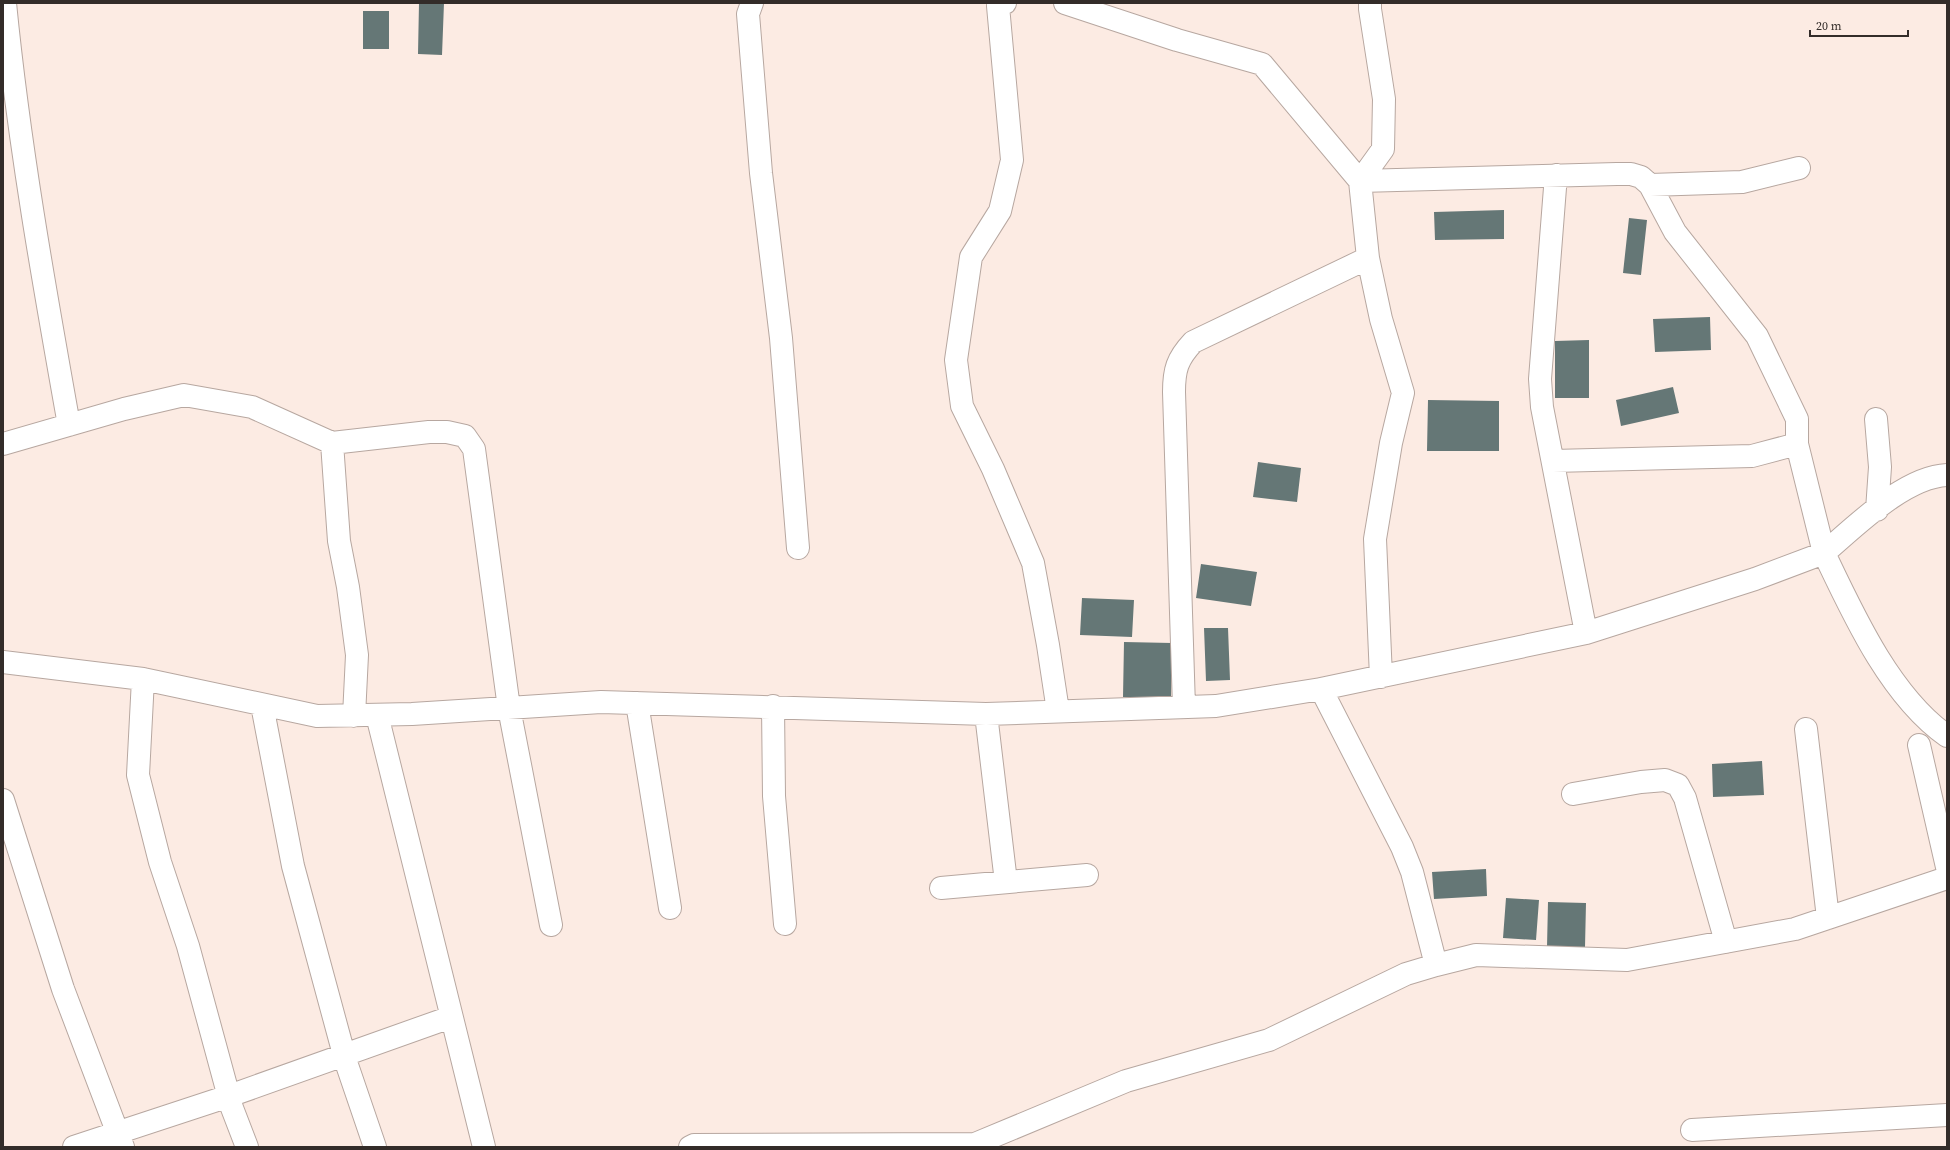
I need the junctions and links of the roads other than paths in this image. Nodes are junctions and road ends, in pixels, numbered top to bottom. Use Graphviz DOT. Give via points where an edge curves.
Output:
graph roads {
  1 [pos="5,3"];
  2 [pos="752,3"];
  3 [pos="1065,3"];
  4 [pos="1370,3"];
  5 [pos="998,4"];
  6 [pos="1799,168"];
  7 [pos="1556,175"];
  8 [pos="1360,181"];
  9 [pos="1650,185"];
  10 [pos="1368,258"];
  11 [pos="1876,419"];
  12 [pos="69,425"];
  13 [pos="332,443"];
  14 [pos="3,444"];
  15 [pos="1797,444"];
  16 [pos="1552,461"];
  17 [pos="1947,476"];
  18 [pos="1877,510"];
  19 [pos="798,548"];
  20 [pos="1824,553"];
  21 [pos="1586,633"];
  22 [pos="3,662"];
  23 [pos="1381,677"];
  24 [pos="143,679"];
  25 [pos="1321,689"];
  26 [pos="637,703"];
  27 [pos="262,705"];
  28 [pos="773,706"];
  29 [pos="1184,707"];
  30 [pos="510,708"];
  31 [pos="1058,712"];
  32 [pos="986,714"];
  33 [pos="377,715"];
  34 [pos="354,716"];
  35 [pos="1806,729"];
  36 [pos="1947,736"];
  37 [pos="1919,745"];
  38 [pos="1573,794"];
  39 [pos="3,800"];
  40 [pos="1947,867"];
  41 [pos="1087,875"];
  42 [pos="1947,878"];
  43 [pos="1006,882"];
  44 [pos="941,888"];
  45 [pos="670,908"];
  46 [pos="1828,918"];
  47 [pos="785,924"];
  48 [pos="551,925"];
  49 [pos="1726,942"];
  50 [pos="1436,965"];
  51 [pos="452,1017"];
  52 [pos="344,1055"];
  53 [pos="229,1096"];
  54 [pos="1947,1115"];
  55 [pos="1692,1130"];
  56 [pos="120,1140"];
  57 [pos="74,1147"];
  58 [pos="247,1147"];
  59 [pos="375,1147"];
  60 [pos="484,1147"];
  61 [pos="690,1147"];
  1 -- 12 [label="street" via="18,116 44,288"];
  2 -- 19 [label="street" via="748,14 760,165 781,338"];
  3 -- 8 [label="street" via="1177,40 1262,64"];
  4 -- 8 [label="street" via="1384,100 1383,149"];
  5 -- 31 [label="street" via="1012,160 1000,210 971,257 956,360 962,406 993,469 1032,563"];
  6 -- 9 [label="street" via="1742,182"];
  7 -- 8 [label="street"];
  7 -- 9 [label="street" via="1631,174 1641,177"];
  7 -- 16 [label="street" via="1540,379 1542,407"];
  8 -- 10 [label="street"];
  9 -- 15 [label="street" via="1675,232 1758,336 1797,419"];
  10 -- 23 [label="street" via="1381,318 1403,393 1391,443 1375,539"];
  10 -- 29 [label="street" via="1193,342 1181,355 1174,373 1174,392"];
  11 -- 18 [label="street" via="1880,467"];
  12 -- 13 [label="street" via="184,395 252,407"];
  12 -- 14 [label="street"];
  13 -- 30 [label="street" via="447,432 465,436 474,449"];
  13 -- 34 [label="street" via="339,541 357,654"];
  15 -- 16 [label="street" via="1752,456"];
  15 -- 20 [label="street"];
  16 -- 21 [label="street"];
  17 -- 18 [label="street" via="1922,480 1902,490"];
  18 -- 20 [label="street"];
  20 -- 21 [label="street" via="1755,579"];
  20 -- 36 [label="street" via="1892,680 1934,727"];
  21 -- 23 [label="street"];
  22 -- 24 [label="street"];
  23 -- 25 [label="street"];
  24 -- 27 [label="street"];
  24 -- 53 [label="street" via="138,775 160,862 188,946"];
  25 -- 29 [label="street" via="1216,706"];
  25 -- 50 [label="street" via="1402,847 1412,872"];
  26 -- 28 [label="street"];
  26 -- 30 [label="street" via="601,702"];
  26 -- 45 [label="street"];
  27 -- 34 [label="street" via="317,716"];
  27 -- 52 [label="street" via="293,866"];
  28 -- 32 [label="street"];
  28 -- 47 [label="street" via="774,796"];
  29 -- 31 [label="street"];
  30 -- 33 [label="street"];
  30 -- 48 [label="street"];
  31 -- 32 [label="street"];
  32 -- 43 [label="street"];
  33 -- 34 [label="street"];
  33 -- 51 [label="street"];
  35 -- 46 [label="street"];
  37 -- 40 [label="street"];
  38 -- 49 [label="street" via="1665,780 1678,785 1685,798"];
  39 -- 56 [label="street" via="64,989"];
  41 -- 43 [label="street"];
  42 -- 46 [label="street"];
  43 -- 44 [label="street"];
  46 -- 49 [label="street" via="1795,929"];
  49 -- 50 [label="street" via="1626,960 1476,955"];
  50 -- 61 [label="street" via="1406,974 1269,1040 1126,1081 975,1144"];
  51 -- 52 [label="street"];
  51 -- 60 [label="street"];
  52 -- 53 [label="street"];
  52 -- 59 [label="street"];
  53 -- 56 [label="street"];
  53 -- 58 [label="street"];
  54 -- 55 [label="street"];
  56 -- 57 [label="street"];
}
